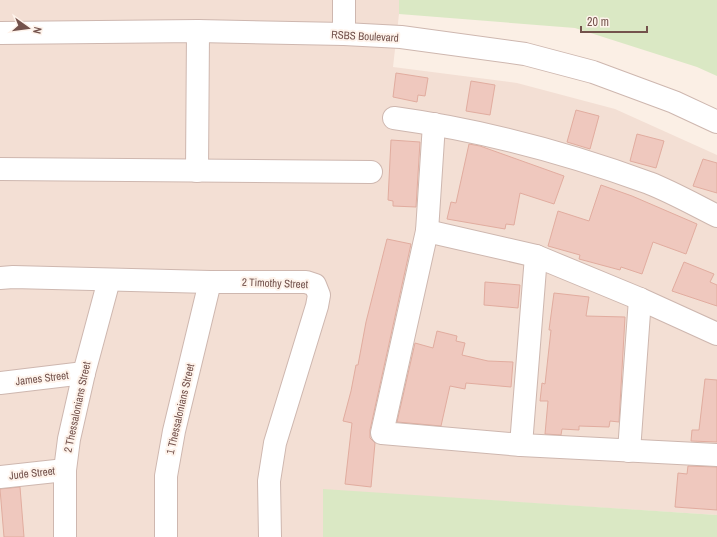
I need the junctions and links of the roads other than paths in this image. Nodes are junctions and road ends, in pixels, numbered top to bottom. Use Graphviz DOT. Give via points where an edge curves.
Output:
graph roads {
  1 [pos="344,0"];
  2 [pos="198,31"];
  3 [pos="0,33"];
  4 [pos="344,34"];
  5 [pos="394,118"];
  6 [pos="717,122"];
  7 [pos="434,124"];
  8 [pos="0,169"];
  9 [pos="197,171"];
  10 [pos="371,172"];
  11 [pos="717,216"];
  12 [pos="427,231"];
  13 [pos="536,256"];
  14 [pos="0,278"];
  15 [pos="109,280"];
  16 [pos="210,282"];
  17 [pos="640,299"];
  18 [pos="717,334"];
  19 [pos="84,373"];
  20 [pos="0,383"];
  21 [pos="521,445"];
  22 [pos="629,451"];
  23 [pos="717,455"];
  24 [pos="65,470"];
  25 [pos="0,477"];
  26 [pos="65,537"];
  27 [pos="166,537"];
  28 [pos="270,537"];
  1 -- 4 [label="street"];
  2 -- 3 [label="street, RSBS Boulevard"];
  2 -- 4 [label="street, RSBS Boulevard"];
  2 -- 9 [label="street"];
  4 -- 6 [label="street, RSBS Boulevard" via="401,37 525,54 594,72 674,102"];
  5 -- 7 [label="street"];
  7 -- 11 [label="street" via="579,159 650,184"];
  7 -- 12 [label="street"];
  8 -- 9 [label="street"];
  9 -- 10 [label="street"];
  12 -- 13 [label="street"];
  12 -- 21 [label="street" via="382,433"];
  13 -- 17 [label="street"];
  13 -- 21 [label="street"];
  14 -- 15 [label="street, 2 Timothy Street"];
  15 -- 16 [label="street, 2 Timothy Street"];
  15 -- 19 [label="street, 2 Thessalonians Street"];
  16 -- 27 [label="street, 1 Thessalonians Street" via="174,431 166,476"];
  16 -- 28 [label="street, 2 Timothy Street" via="306,282 315,285 319,295 275,443 269,481"];
  17 -- 18 [label="street"];
  17 -- 22 [label="street"];
  19 -- 20 [label="street, James Street"];
  19 -- 24 [label="street, 2 Thessalonians Street" via="69,439"];
  21 -- 22 [label="street"];
  22 -- 23 [label="street"];
  24 -- 25 [label="street, Jude Street"];
  24 -- 26 [label="street, 2 Thessalonians Street"];
}
